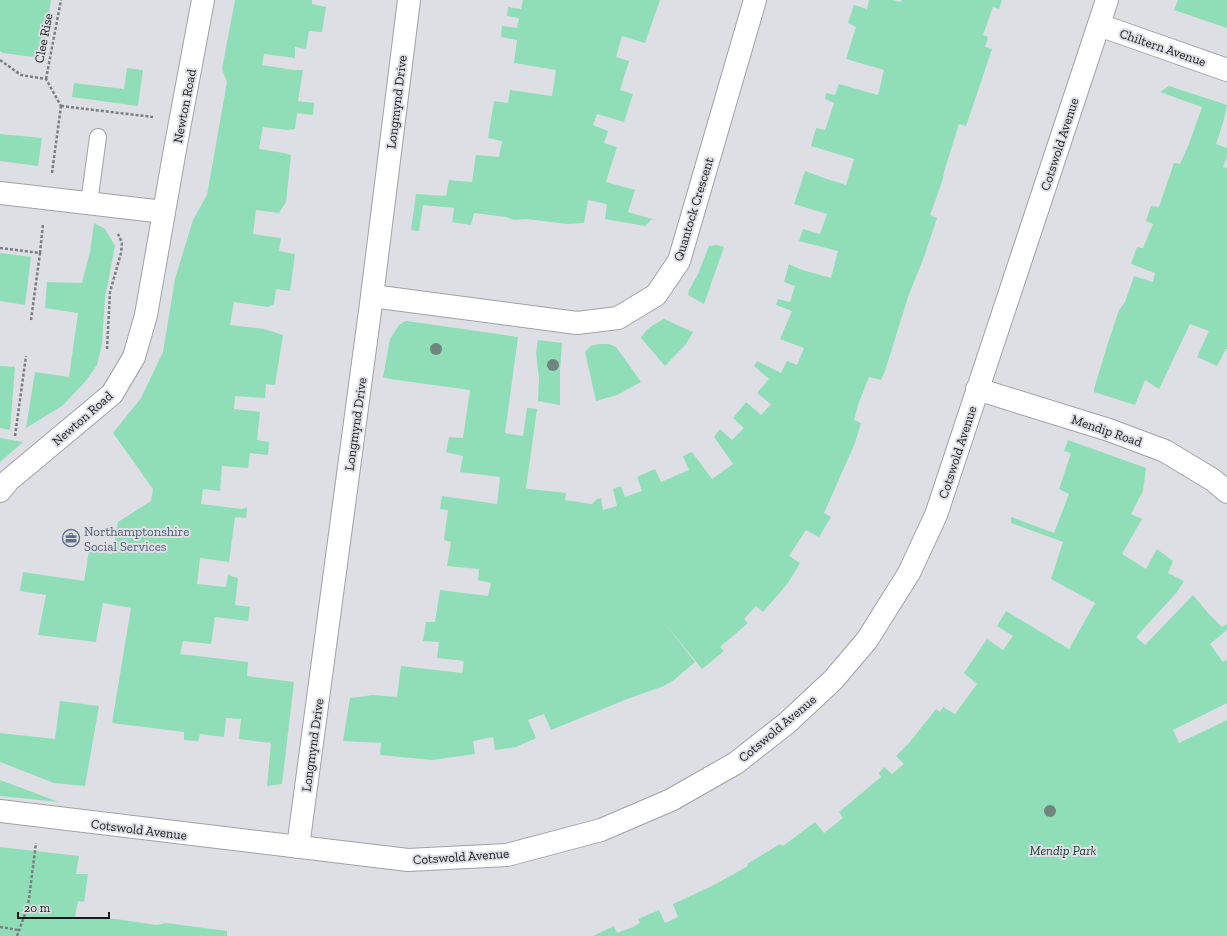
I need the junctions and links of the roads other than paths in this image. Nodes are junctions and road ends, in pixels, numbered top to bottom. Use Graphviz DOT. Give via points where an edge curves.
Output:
graph roads {
  1 [pos="204,0"];
  2 [pos="409,0"];
  3 [pos="755,0"];
  4 [pos="1107,0"];
  5 [pos="1099,25"];
  6 [pos="1227,70"];
  7 [pos="98,137"];
  8 [pos="0,193"];
  9 [pos="89,203"];
  10 [pos="164,212"];
  11 [pos="372,296"];
  12 [pos="978,388"];
  13 [pos="0,491"];
  14 [pos="1227,492"];
  15 [pos="0,811"];
  16 [pos="298,847"];
  1 -- 10 [label="street, Newton Road"];
  2 -- 11 [label="street, Longmynd Drive"];
  3 -- 11 [label="street, Quantock Crescent" via="679,260 656,295 618,318 577,323"];
  4 -- 5 [label="street, Cotswold Avenue"];
  5 -- 6 [label="street, Chiltern Avenue"];
  5 -- 12 [label="street, Cotswold Avenue"];
  7 -- 9 [label="lane"];
  8 -- 9 [label="street"];
  9 -- 10 [label="street"];
  10 -- 13 [label="street, Newton Road" via="146,315 134,357 112,394 9,480"];
  11 -- 16 [label="street, Longmynd Drive"];
  12 -- 14 [label="street, Mendip Road" via="1109,430 1165,451 1213,480"];
  12 -- 16 [label="street, Cotswold Avenue" via="936,515 909,573 867,640 833,680 786,723 736,763 671,800 601,830 507,855 408,860"];
  15 -- 16 [label="street, Cotswold Avenue"];
}
